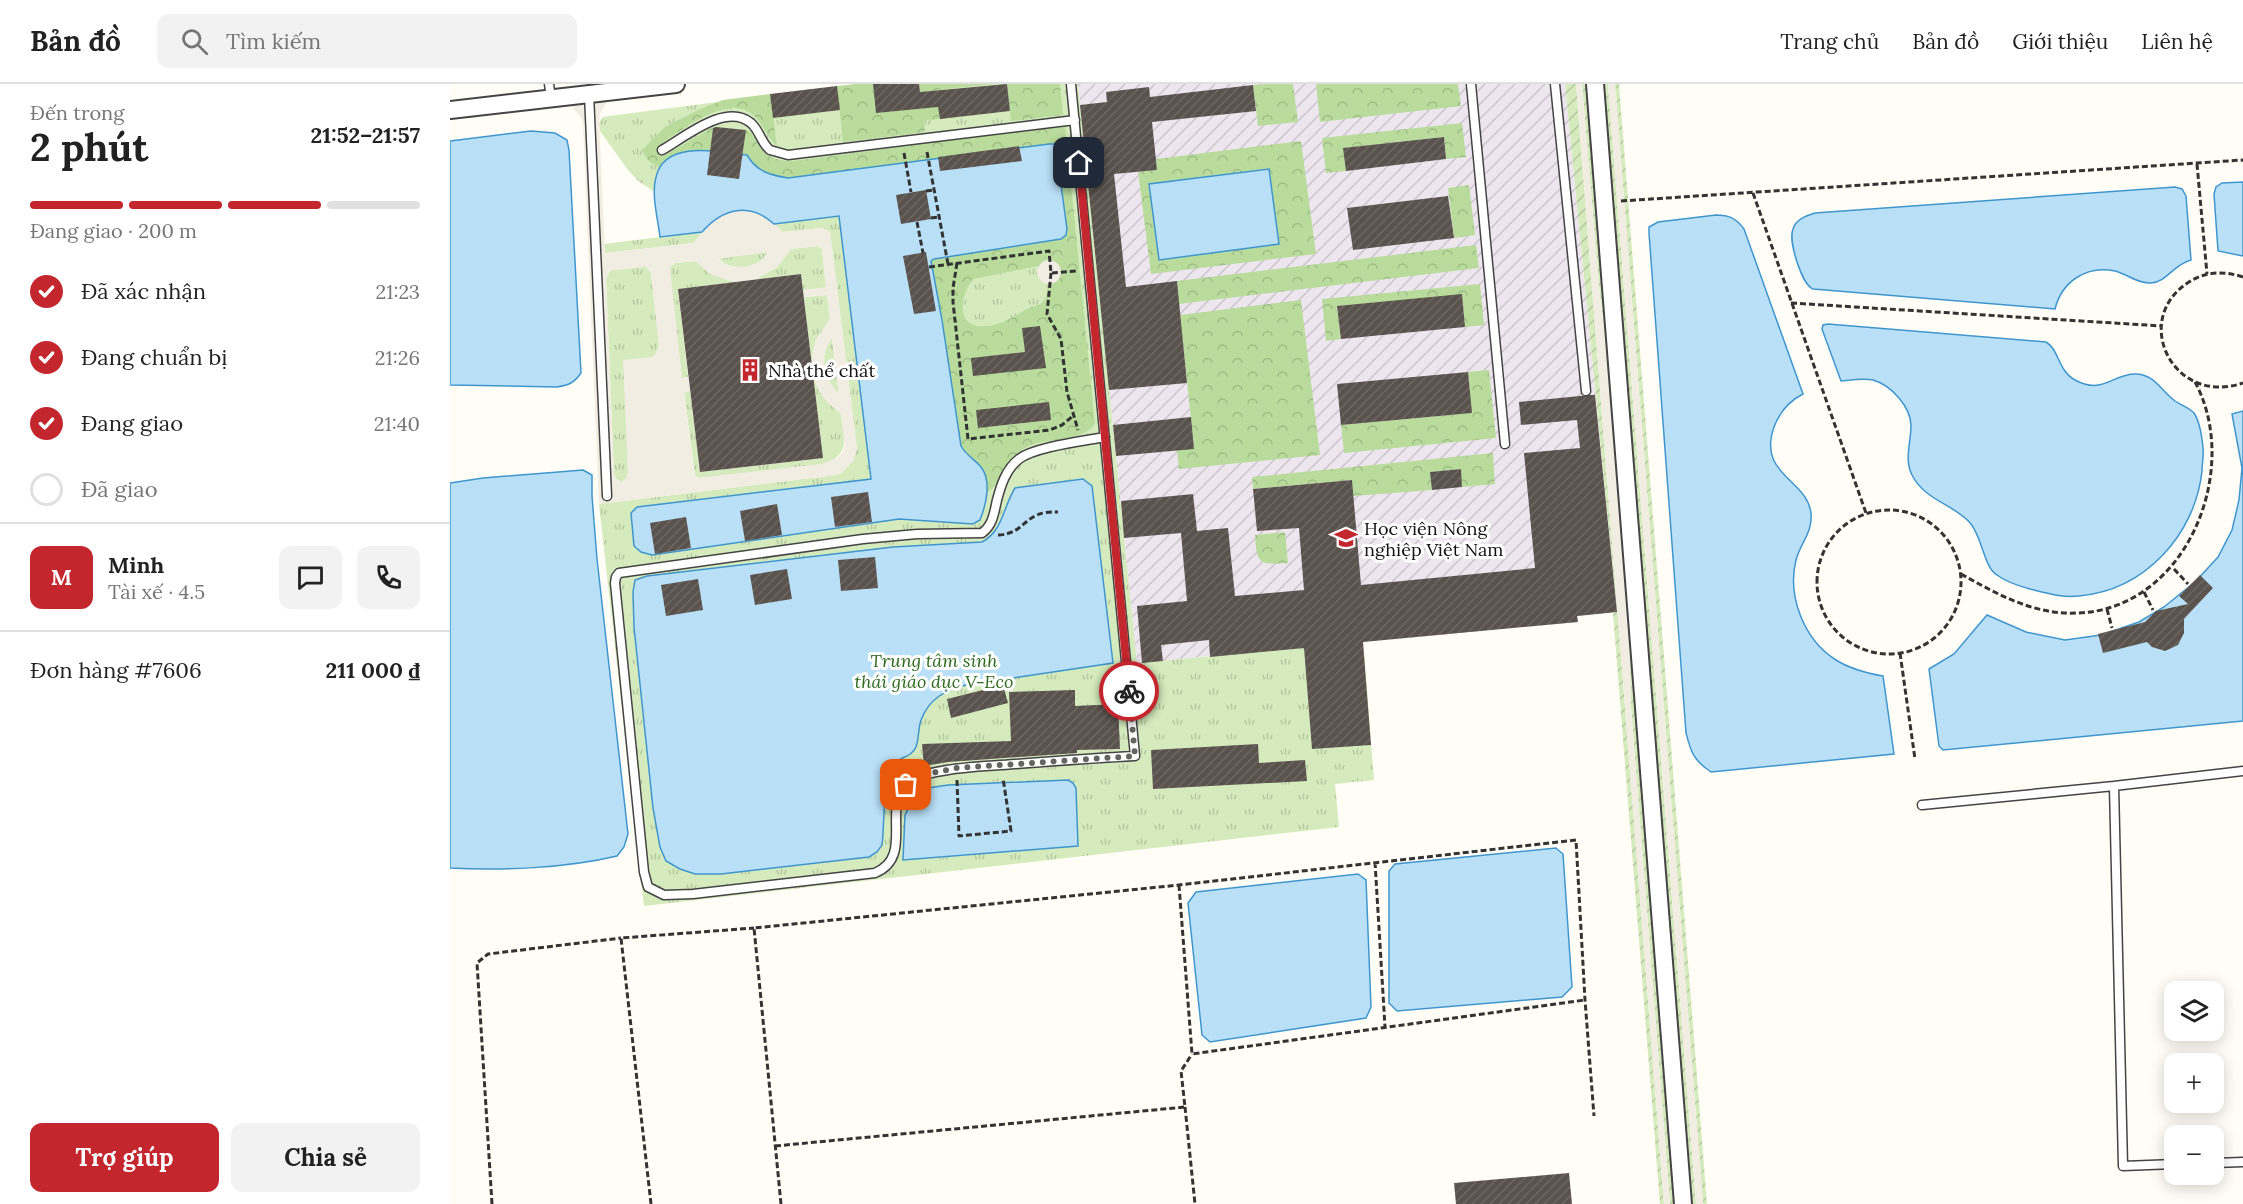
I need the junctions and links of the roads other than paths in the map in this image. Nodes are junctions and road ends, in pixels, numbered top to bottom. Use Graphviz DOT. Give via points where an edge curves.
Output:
graph roads {
  1 [pos="676,84"];
  2 [pos="1071,84"];
  3 [pos="1471,84"];
  4 [pos="1555,84"];
  5 [pos="1595,84"];
  6 [pos="550,91"];
  7 [pos="589,94"];
  8 [pos="450,110"];
  9 [pos="1075,120"];
  10 [pos="662,150"];
  11 [pos="1586,391"];
  12 [pos="1105,436"];
  13 [pos="1505,444"];
  14 [pos="607,496"];
  15 [pos="2243,771"];
  16 [pos="2114,786"];
  17 [pos="1922,805"];
  18 [pos="2243,1162"];
  19 [pos="2224,1163"];
  20 [pos="2164,1164"];
  21 [pos="1683,1204"];
  1 -- 7 [label="street"];
  2 -- 9 [label="lane"];
  3 -- 13 [label="lane"];
  4 -- 11 [label="lane"];
  5 -- 21 [label="street"];
  6 -- 7 [label="street"];
  6 -- 8 [label="street"];
  7 -- 14 [label="lane"];
  9 -- 10 [label="lane" via="788,155 770,150 749,122 728,116 711,121"];
  9 -- 12 [label="lane"];
  12 -- 12 [label="lane" via="1135,756 957,768 926,774 906,785 900,794 893,859 875,873 693,894 664,895 651,891 646,883 642,849 615,583 619,573 881,537 982,533 992,522 1005,476 1018,460 1030,453"];
  15 -- 16 [label="lane"];
  16 -- 17 [label="lane"];
  16 -- 20 [label="lane" via="2123,1166"];
  18 -- 19 [label="lane"];
}
